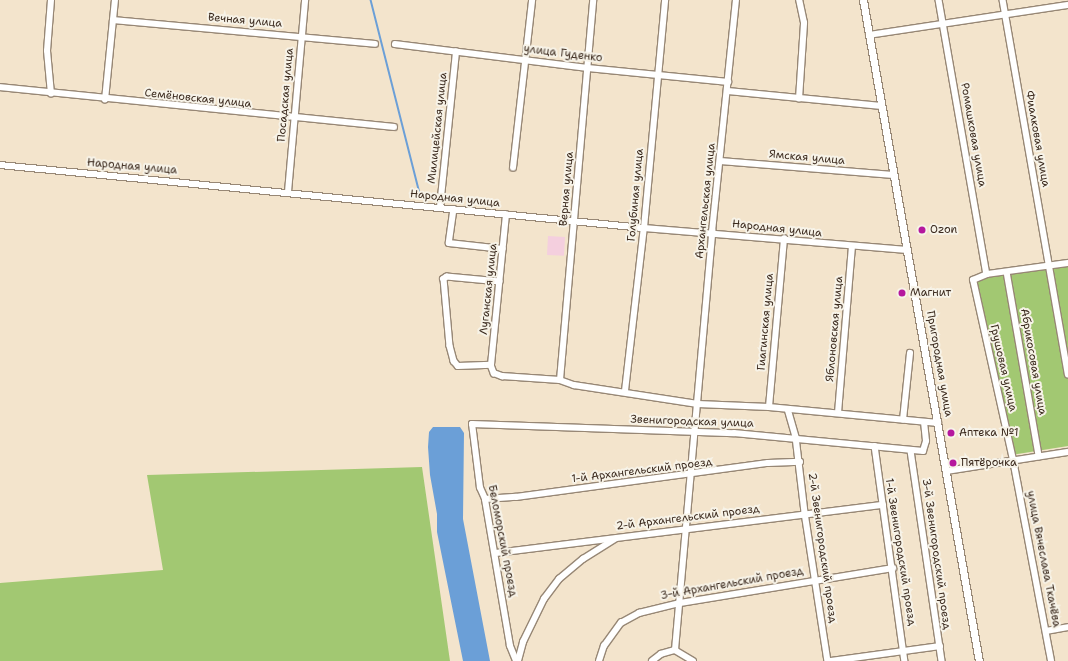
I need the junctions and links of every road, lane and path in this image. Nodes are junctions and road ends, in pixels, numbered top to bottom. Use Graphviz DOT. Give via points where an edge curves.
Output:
graph roads {
  1 [pos="51,0"];
  2 [pos="115,0"];
  3 [pos="305,0"];
  4 [pos="532,0"];
  5 [pos="593,0"];
  6 [pos="665,0"];
  7 [pos="736,0"];
  8 [pos="799,0"];
  9 [pos="863,0"];
  10 [pos="939,0"];
  11 [pos="1003,0"];
  12 [pos="1067,0"];
  13 [pos="1068,5"];
  14 [pos="1006,16"];
  15 [pos="113,20"];
  16 [pos="943,24"];
  17 [pos="869,35"];
  18 [pos="302,36"];
  19 [pos="375,44"];
  20 [pos="395,44"];
  21 [pos="456,52"];
  22 [pos="525,59"];
  23 [pos="588,68"];
  24 [pos="657,73"];
  25 [pos="728,82"];
  26 [pos="0,87"];
  27 [pos="728,91"];
  28 [pos="51,94"];
  29 [pos="798,99"];
  30 [pos="105,100"];
  31 [pos="880,106"];
  32 [pos="294,118"];
  33 [pos="394,127"];
  34 [pos="720,161"];
  35 [pos="0,165"];
  36 [pos="513,168"];
  37 [pos="893,175"];
  38 [pos="288,192"];
  39 [pos="440,207"];
  40 [pos="454,208"];
  41 [pos="506,214"];
  42 [pos="574,220"];
  43 [pos="644,228"];
  44 [pos="712,232"];
  45 [pos="784,239"];
  46 [pos="852,247"];
  47 [pos="503,249"];
  48 [pos="907,250"];
  49 [pos="1068,263"];
  50 [pos="1048,266"];
  51 [pos="1007,272"];
  52 [pos="987,274"];
  53 [pos="500,282"];
  54 [pos="910,353"];
  55 [pos="491,364"];
  56 [pos="1068,374"];
  57 [pos="560,380"];
  58 [pos="625,391"];
  59 [pos="698,404"];
  60 [pos="769,407"];
  61 [pos="788,409"];
  62 [pos="838,413"];
  63 [pos="903,420"];
  64 [pos="924,423"];
  65 [pos="938,423"];
  66 [pos="472,424"];
  67 [pos="695,433"];
  68 [pos="796,437"];
  69 [pos="875,446"];
  70 [pos="911,450"];
  71 [pos="1068,452"];
  72 [pos="1039,456"];
  73 [pos="1013,460"];
  74 [pos="800,462"];
  75 [pos="946,471"];
  76 [pos="692,476"];
  77 [pos="485,499"];
  78 [pos="883,505"];
  79 [pos="805,513"];
  80 [pos="687,529"];
  81 [pos="617,538"];
  82 [pos="496,553"];
  83 [pos="893,568"];
  84 [pos="816,579"];
  85 [pos="680,602"];
  86 [pos="1068,628"];
  87 [pos="1046,631"];
  88 [pos="940,646"];
  89 [pos="675,650"];
  90 [pos="904,651"];
  91 [pos="517,661"];
  92 [pos="599,661"];
  93 [pos="652,661"];
  94 [pos="694,661"];
  95 [pos="830,661"];
  96 [pos="906,661"];
  97 [pos="942,661"];
  98 [pos="979,661"];
  99 [pos="1052,661"];
  1 -- 28 [label="street" via="47,51"];
  2 -- 15 [label="street"];
  3 -- 18 [label="street, Посадская улица"];
  4 -- 22 [label="street"];
  5 -- 23 [label="street, Верная улица"];
  6 -- 24 [label="street, Голубиная улица"];
  7 -- 25 [label="street, Архангельская улица"];
  8 -- 29 [label="street" via="804,23"];
  9 -- 17 [label="street, Пригородная улица"];
  10 -- 16 [label="street, Ромашковая улица"];
  11 -- 14 [label="street, Фиалковая улица"];
  12 -- 13 [label="street"];
  13 -- 14 [label="street"];
  14 -- 16 [label="street"];
  14 -- 50 [label="street, Фиалковая улица"];
  15 -- 18 [label="street, Вечная улица"];
  15 -- 30 [label="street"];
  16 -- 17 [label="street"];
  16 -- 52 [label="street, Ромашковая улица"];
  17 -- 31 [label="street, Пригородная улица"];
  18 -- 19 [label="street, Вечная улица"];
  18 -- 32 [label="street, Посадская улица"];
  20 -- 21 [label="street, улица Гуденко"];
  21 -- 22 [label="street, улица Гуденко"];
  21 -- 39 [label="street, Милицейская улица"];
  22 -- 23 [label="street, улица Гуденко"];
  22 -- 36 [label="street"];
  23 -- 24 [label="street, улица Гуденко"];
  23 -- 42 [label="street, Верная улица"];
  24 -- 25 [label="street, улица Гуденко"];
  24 -- 43 [label="street, Голубиная улица"];
  25 -- 27 [label="street, Архангельская улица"];
  26 -- 28 [label="street, Семёновская улица"];
  27 -- 29 [label="street"];
  27 -- 34 [label="street, Архангельская улица"];
  28 -- 30 [label="street, Семёновская улица"];
  29 -- 31 [label="street"];
  30 -- 32 [label="street, Семёновская улица"];
  31 -- 37 [label="street, Пригородная улица"];
  32 -- 33 [label="street, Семёновская улица"];
  32 -- 38 [label="street, Посадская улица"];
  34 -- 37 [label="street, Ямская улица"];
  34 -- 44 [label="street, Архангельская улица"];
  35 -- 38 [label="street, Народная улица"];
  37 -- 48 [label="street, Пригородная улица"];
  38 -- 39 [label="street, Народная улица"];
  39 -- 40 [label="street, Народная улица"];
  40 -- 41 [label="street, Народная улица"];
  40 -- 47 [label="street" via="448,241 451,245"];
  41 -- 42 [label="street, Народная улица"];
  41 -- 47 [label="street, Луганская улица"];
  42 -- 43 [label="street, Народная улица"];
  42 -- 57 [label="street, Верная улица"];
  43 -- 44 [label="street, Народная улица"];
  43 -- 58 [label="street, Голубиная улица"];
  44 -- 45 [label="street, Народная улица"];
  44 -- 59 [label="street, Архангельская улица"];
  45 -- 46 [label="street, Народная улица"];
  45 -- 60 [label="street, Гиагинская улица"];
  46 -- 48 [label="street, Народная улица"];
  46 -- 62 [label="street, Яблоновская улица"];
  47 -- 53 [label="street, Луганская улица"];
  48 -- 65 [label="street, Пригородная улица"];
  49 -- 50 [label="street"];
  50 -- 51 [label="street"];
  50 -- 56 [label="street, Фиалковая улица"];
  51 -- 52 [label="street"];
  51 -- 72 [label="street, Абрикосовая улица"];
  52 -- 73 [label="street, Грушовая улица" via="973,280"];
  53 -- 55 [label="street, Луганская улица"];
  53 -- 55 [label="street" via="444,279 450,346 454,361 458,366"];
  54 -- 63 [label="street"];
  55 -- 57 [label="street, Звенигородская улица" via="494,373 502,376"];
  57 -- 58 [label="street, Звенигородская улица" via="574,385"];
  58 -- 59 [label="street, Звенигородская улица"];
  59 -- 60 [label="street, Звенигородская улица"];
  59 -- 67 [label="street, Архангельская улица"];
  60 -- 61 [label="street, Звенигородская улица"];
  61 -- 62 [label="street, Звенигородская улица"];
  61 -- 68 [label="street, 2-й Звенигородский проезд"];
  62 -- 63 [label="street, Звенигородская улица"];
  63 -- 64 [label="street, Звенигородская улица"];
  64 -- 65 [label="street, Звенигородская улица"];
  64 -- 70 [label="street" via="926,441 923,451"];
  65 -- 75 [label="street, Пригородная улица"];
  66 -- 67 [label="street, Звенигородская улица"];
  66 -- 77 [label="street, Беломорский проезд" via="480,488"];
  67 -- 68 [label="street, Звенигородская улица"];
  67 -- 76 [label="street"];
  68 -- 69 [label="street, Звенигородская улица"];
  68 -- 74 [label="street, 2-й Звенигородский проезд"];
  69 -- 70 [label="street, Звенигородская улица"];
  69 -- 78 [label="street, 1-й Звенигородский проезд"];
  70 -- 88 [label="street, 3-й Звенигородский проезд"];
  71 -- 72 [label="street"];
  72 -- 73 [label="street"];
  73 -- 75 [label="street"];
  73 -- 87 [label="street, улица Вячеслава Ткачёва"];
  74 -- 76 [label="street, 1-й Архангельский проезд" via="768,463"];
  74 -- 79 [label="street, 2-й Звенигородский проезд"];
  75 -- 98 [label="street, Пригородная улица"];
  76 -- 77 [label="street, 1-й Архангельский проезд"];
  76 -- 80 [label="street"];
  77 -- 82 [label="street, Беломорский проезд"];
  78 -- 79 [label="street, 2-й Архангельский проезд" via="810,515"];
  78 -- 83 [label="street, 1-й Звенигородский проезд"];
  79 -- 80 [label="street, 2-й Архангельский проезд"];
  79 -- 84 [label="street, 2-й Звенигородский проезд"];
  80 -- 81 [label="street, 2-й Архангельский проезд"];
  80 -- 85 [label="street"];
  81 -- 82 [label="street, 2-й Архангельский проезд"];
  81 -- 91 [label="street, Беломорский проезд" via="583,559 559,579 544,599 523,642"];
  82 -- 91 [label="street, Беломорский проезд" via="510,646"];
  83 -- 84 [label="street, 3-й Архангельский проезд"];
  83 -- 90 [label="street, 1-й Звенигородский проезд"];
  84 -- 85 [label="street, 3-й Архангельский проезд"];
  84 -- 95 [label="street, 2-й Звенигородский проезд"];
  85 -- 89 [label="street"];
  85 -- 92 [label="street, 3-й Архангельский проезд" via="639,613 621,623 604,646"];
  86 -- 87 [label="street"];
  87 -- 99 [label="street, улица Вячеслава Ткачёва"];
  88 -- 90 [label="street"];
  88 -- 97 [label="street, 3-й Звенигородский проезд"];
  89 -- 93 [label="street" via="661,654"];
  89 -- 94 [label="street"];
  90 -- 95 [label="street"];
  90 -- 96 [label="street, 1-й Звенигородский проезд"];
}
